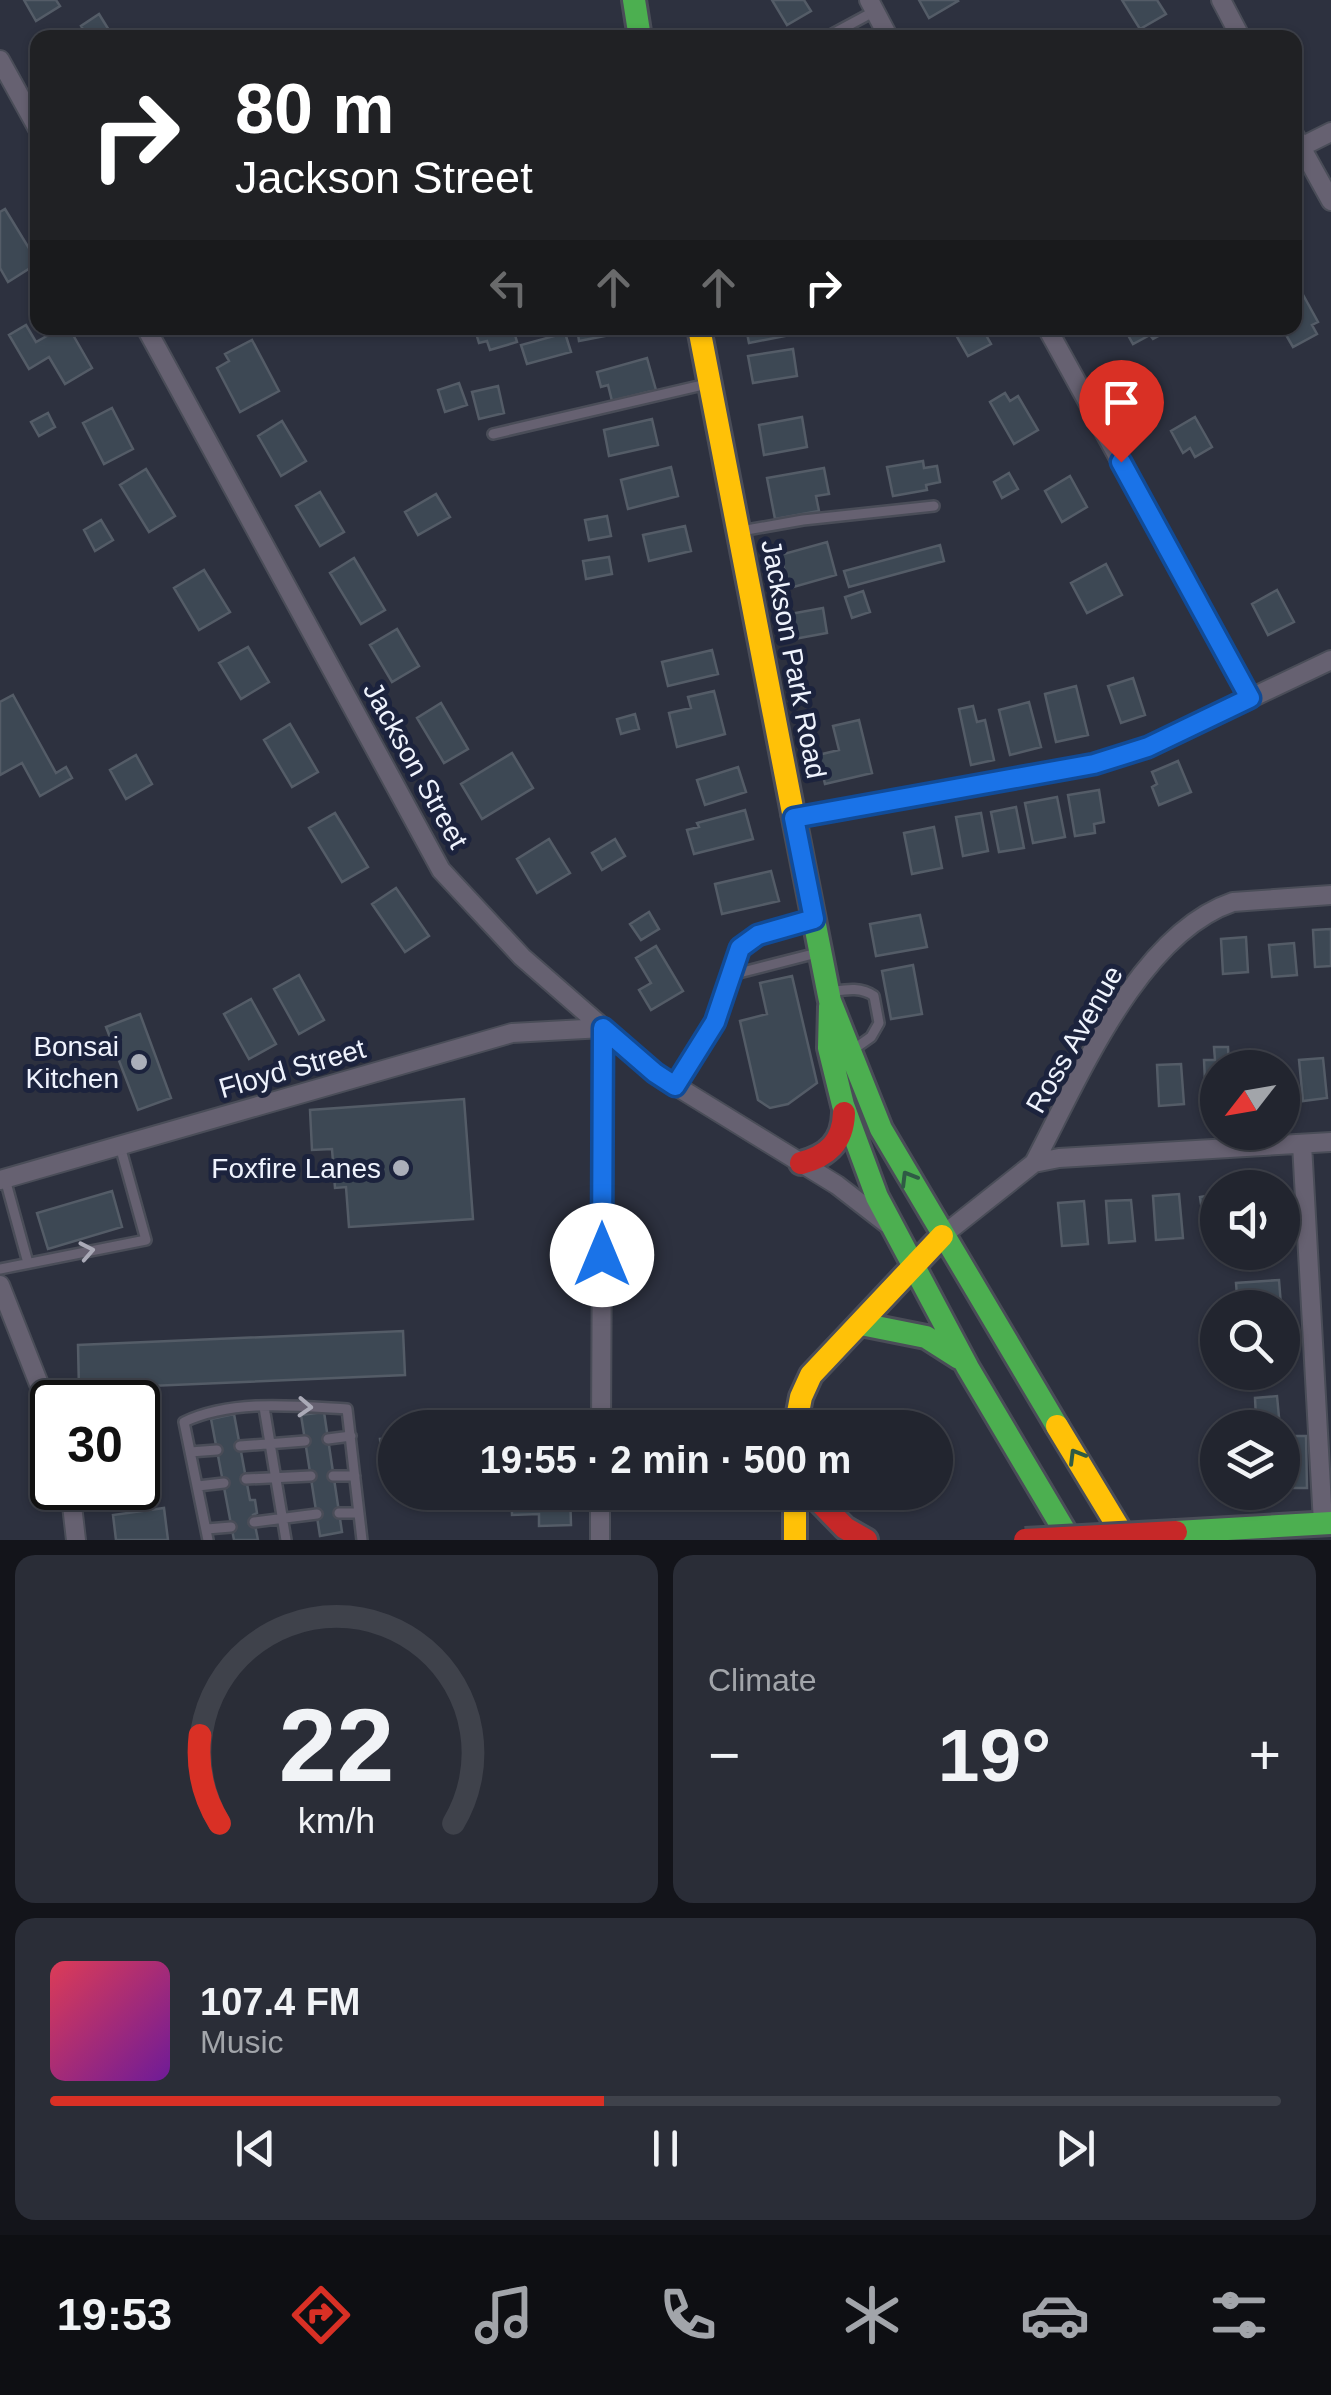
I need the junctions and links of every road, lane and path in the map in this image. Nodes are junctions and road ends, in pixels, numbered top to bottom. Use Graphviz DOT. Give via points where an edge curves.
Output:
graph roads {
  1 [pos="634,0"];
  2 [pos="1220,0"];
  3 [pos="872,6"];
  4 [pos="639,30"];
  5 [pos="837,30"];
  6 [pos="885,30"];
  7 [pos="1237,30"];
  8 [pos="0,60"];
  9 [pos="30,114"];
  10 [pos="1331,132"];
  11 [pos="1302,141"];
  12 [pos="1302,149"];
  13 [pos="1331,202"];
  14 [pos="150,335"];
  15 [pos="700,335"];
  16 [pos="1051,335"];
  17 [pos="710,383"];
  18 [pos="493,434"];
  19 [pos="934,506"];
  20 [pos="738,532"];
  21 [pos="1331,660"];
  22 [pos="1250,698"];
  23 [pos="794,818"];
  24 [pos="1331,895"];
  25 [pos="814,919"];
  26 [pos="820,953"];
  27 [pos="731,976"];
  28 [pos="829,996"];
  29 [pos="603,1028"];
  30 [pos="851,1050"];
  31 [pos="675,1086"];
  32 [pos="844,1105"];
  33 [pos="1331,1142"];
  34 [pos="1302,1144"];
  35 [pos="120,1146"];
  36 [pos="1034,1163"];
  37 [pos="801,1164"];
  38 [pos="2,1179"];
  39 [pos="942,1236"];
  40 [pos="897,1238"];
  41 [pos="28,1264"];
  42 [pos="913,1267"];
  43 [pos="0,1270"];
  44 [pos="0,1284"];
  45 [pos="860,1324"];
  46 [pos="970,1373"];
  47 [pos="38,1380"];
  48 [pos="264,1407"];
  49 [pos="601,1410"];
  50 [pos="798,1410"];
  51 [pos="350,1436"];
  52 [pos="328,1439"];
  53 [pos="305,1440"];
  54 [pos="270,1444"];
  55 [pos="240,1446"];
  56 [pos="217,1450"];
  57 [pos="190,1452"];
  58 [pos="311,1476"];
  59 [pos="334,1476"];
  60 [pos="355,1476"];
  61 [pos="276,1478"];
  62 [pos="246,1479"];
  63 [pos="224,1482"];
  64 [pos="198,1486"];
  65 [pos="73,1510"];
  66 [pos="600,1510"];
  67 [pos="795,1510"];
  68 [pos="828,1510"];
  69 [pos="339,1513"];
  70 [pos="359,1513"];
  71 [pos="317,1514"];
  72 [pos="283,1518"];
  73 [pos="254,1522"];
  74 [pos="1327,1523"];
  75 [pos="232,1526"];
  76 [pos="208,1535"];
  77 [pos="76,1540"];
  78 [pos="286,1540"];
  79 [pos="362,1540"];
  80 [pos="600,1540"];
  81 [pos="795,1540"];
  82 [pos="866,1540"];
  83 [pos="1026,1540"];
  84 [pos="1070,1540"];
  85 [pos="1126,1540"];
  1 -- 4 [label="main road"];
  2 -- 7 [label="street"];
  3 -- 5 [label="lane"];
  3 -- 6 [label="street"];
  8 -- 9 [label="street"];
  10 -- 11 [label="street"];
  12 -- 13 [label="street"];
  14 -- 29 [label="street, Jackson Street" via="442,870 522,957"];
  15 -- 17 [label="main road, Jackson Park Road"];
  16 -- 22 [label="street"];
  17 -- 18 [label="lane"];
  17 -- 20 [label="main road, Jackson Park Road"];
  19 -- 20 [label="lane"];
  20 -- 23 [label="main road, Jackson Park Road"];
  21 -- 22 [label="street"];
  22 -- 23 [label="street" via="1148,747 1094,764"];
  23 -- 25 [label="main road, Jackson Park Road"];
  24 -- 36 [label="street, Ross Avenue" via="1234,902 1187,928 1126,995"];
  25 -- 26 [label="main road, Jackson Park Road"];
  25 -- 27 [label="lane" via="758,935 740,948"];
  26 -- 27 [label="lane"];
  26 -- 28 [label="main road, Jackson Park Road"];
  27 -- 31 [label="lane" via="706,1042"];
  28 -- 30 [label="main road, Jackson Park Road"];
  28 -- 30 [label="lane" via="852,989 874,996 880,1024"];
  28 -- 32 [label="main road, Jackson Park Road" via="829,1048"];
  29 -- 31 [label="street, Jackson Street"];
  29 -- 35 [label="street, Floyd Street" via="512,1033"];
  29 -- 49 [label="street"];
  39 -- 30 [label="main road, Jackson Park Road, one-way" via="882,1132"];
  31 -- 37 [label="street, Jackson Street"];
  32 -- 37 [label="main road" via="836,1146"];
  32 -- 40 [label="main road, Jackson Park Road"];
  33 -- 34 [label="street"];
  34 -- 36 [label="street"];
  34 -- 74 [label="street"];
  35 -- 38 [label="street, Floyd Street"];
  41 -- 35 [label="lane, one-way" via="146,1240"];
  36 -- 39 [label="street"];
  37 -- 40 [label="street, Jackson Street" via="870,1207"];
  38 -- 41 [label="lane"];
  39 -- 42 [label="main road"];
  85 -- 39 [label="main road, Jackson Park Road, one-way"];
  40 -- 42 [label="main road, Jackson Park Road"];
  41 -- 43 [label="lane"];
  42 -- 45 [label="main road"];
  42 -- 46 [label="main road, Jackson Park Road"];
  44 -- 47 [label="street"];
  45 -- 46 [label="main road" via="944,1345"];
  45 -- 50 [label="main road" via="811,1375"];
  46 -- 84 [label="main road, Jackson Park Road"];
  48 -- 51 [label="lane, one-way" via="347,1409"];
  48 -- 54 [label="lane"];
  48 -- 57 [label="lane" via="184,1422"];
  51 -- 52 [label="lane"];
  51 -- 60 [label="lane"];
  53 -- 54 [label="lane"];
  54 -- 55 [label="lane"];
  54 -- 61 [label="lane"];
  56 -- 57 [label="lane"];
  57 -- 64 [label="lane"];
  58 -- 61 [label="lane"];
  59 -- 60 [label="lane"];
  60 -- 70 [label="lane"];
  61 -- 62 [label="lane"];
  61 -- 72 [label="lane"];
  63 -- 64 [label="lane"];
  64 -- 76 [label="lane"];
  65 -- 77 [label="street"];
  66 -- 80 [label="street"];
  67 -- 81 [label="main road"];
  68 -- 82 [label="main road"];
  69 -- 70 [label="lane"];
  70 -- 79 [label="lane"];
  71 -- 72 [label="lane"];
  72 -- 73 [label="lane"];
  72 -- 78 [label="lane"];
  74 -- 83 [label="main road, bridge"];
  75 -- 76 [label="lane"];
}
